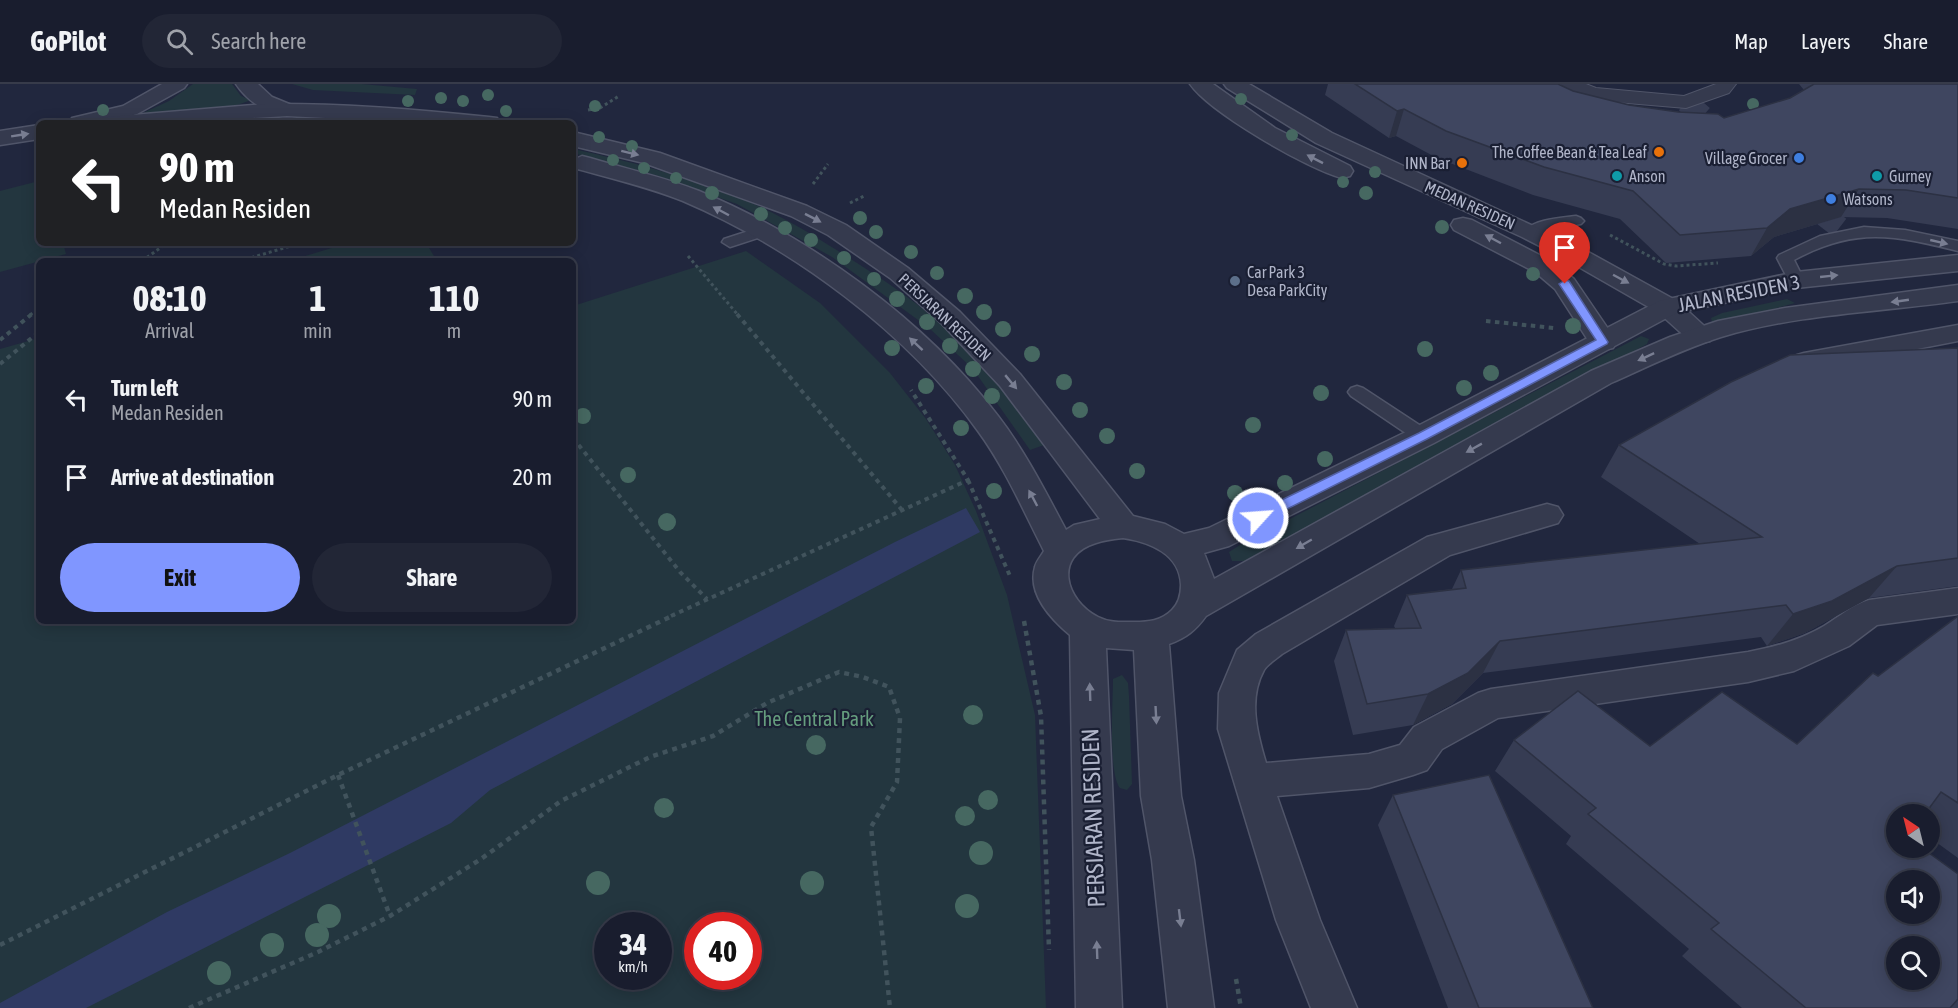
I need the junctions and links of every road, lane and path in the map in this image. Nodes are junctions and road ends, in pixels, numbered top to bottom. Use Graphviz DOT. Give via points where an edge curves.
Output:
graph roads {
  1 [pos="177,84"];
  2 [pos="246,84"];
  3 [pos="1200,84"];
  4 [pos="1234,84"];
  5 [pos="1570,84"];
  6 [pos="1726,84"];
  7 [pos="287,110"];
  8 [pos="92,120"];
  9 [pos="140,120"];
  10 [pos="458,120"];
  11 [pos="36,132"];
  12 [pos="0,138"];
  13 [pos="576,140"];
  14 [pos="36,152"];
  15 [pos="0,158"];
  16 [pos="576,161"];
  17 [pos="1364,182"];
  18 [pos="1440,215"];
  19 [pos="1576,221"];
  20 [pos="761,232"];
  21 [pos="1532,232"];
  22 [pos="730,242"];
  23 [pos="163,246"];
  24 [pos="291,246"];
  25 [pos="1958,246"];
  26 [pos="688,256"];
  27 [pos="146,258"];
  28 [pos="250,258"];
  29 [pos="1958,263"];
  30 [pos="1796,280"];
  31 [pos="1958,293"];
  32 [pos="1668,307"];
  33 [pos="36,310"];
  34 [pos="1486,321"];
  35 [pos="1534,326"];
  36 [pos="1958,333"];
  37 [pos="36,334"];
  38 [pos="1700,335"];
  39 [pos="0,340"];
  40 [pos="1603,342"];
  41 [pos="0,364"];
  42 [pos="1776,369"];
  43 [pos="909,387"];
  44 [pos="1357,392"];
  45 [pos="1423,436"];
  46 [pos="576,442"];
  47 [pos="968,480"];
  48 [pos="902,510"];
  49 [pos="1547,515"];
  50 [pos="1123,526"];
  51 [pos="1179,547"];
  52 [pos="1060,550"];
  53 [pos="1013,584"];
  54 [pos="707,599"];
  55 [pos="1958,601"];
  56 [pos="1195,606"];
  57 [pos="1022,615"];
  58 [pos="1088,628"];
  59 [pos="1151,636"];
  60 [pos="338,775"];
  61 [pos="1252,781"];
  62 [pos="390,916"];
  63 [pos="0,945"];
  64 [pos="1050,962"];
  65 [pos="189,1008"];
  66 [pos="890,1008"];
  67 [pos="1099,1008"];
  68 [pos="1191,1008"];
  69 [pos="1334,1008"];
  1 -- 8 [label="street" via="130,110"];
  2 -- 7 [label="street" via="265,101"];
  17 -- 3 [label="street, one-way" via="1272,137"];
  4 -- 21 [label="street, MEDAN RESIDEN" via="1324,138"];
  5 -- 6 [label="street" via="1592,94 1686,102"];
  7 -- 9 [label="street"];
  7 -- 10 [label="street"];
  12 -- 11 [label="street, one-way"];
  13 -- 50 [label="street, PERSIARAN RESIDEN, one-way" via="652,158 799,211 837,230 899,273 951,318 1010,380"];
  14 -- 15 [label="street"];
  20 -- 16 [label="street, one-way" via="702,201"];
  40 -- 18 [label="street, MEDAN RESIDEN, one-way" via="1565,284 1544,267"];
  19 -- 21 [label="lane"];
  20 -- 22 [label="lane"];
  52 -- 20 [label="street, one-way" via="1013,461 950,375 845,285"];
  21 -- 32 [label="street, MEDAN RESIDEN, one-way"];
  23 -- 27 [label="path"];
  24 -- 28 [label="path"];
  30 -- 25 [label="lane, one-way" via="1785,258 1810,245 1852,233 1908,234"];
  26 -- 48 [label="path"];
  30 -- 29 [label="street, JALAN RESIDEN 3, one-way"];
  30 -- 32 [label="street, JALAN RESIDEN 3"];
  31 -- 38 [label="street, JALAN RESIDEN 3, one-way" via="1761,320"];
  32 -- 38 [label="street, MEDAN RESIDEN"];
  32 -- 40 [label="street, JALAN RESIDEN 3"];
  33 -- 39 [label="path"];
  34 -- 35 [label="path"];
  36 -- 42 [label="street"];
  37 -- 41 [label="path"];
  38 -- 56 [label="street, JALAN RESIDEN 3, one-way" via="1601,377"];
  40 -- 45 [label="street, JALAN RESIDEN 3"];
  43 -- 47 [label="path"];
  44 -- 45 [label="lane"];
  45 -- 51 [label="street, JALAN RESIDEN 3" via="1217,538"];
  46 -- 54 [label="path" via="680,572"];
  47 -- 48 [label="path"];
  47 -- 53 [label="path"];
  48 -- 54 [label="path"];
  49 -- 61 [label="street" via="1439,546 1269,644 1250,660 1237,693 1238,729"];
  50 -- 51 [label="street" via="1164,536"];
  50 -- 52 [label="street" via="1087,531"];
  51 -- 56 [label="street" via="1198,575 1200,591"];
  52 -- 58 [label="street" via="1051,566 1055,600 1068,616"];
  54 -- 60 [label="path"];
  55 -- 61 [label="street" via="1869,613 1836,636 1794,657 1491,704 1428,738 1413,758 1369,771"];
  56 -- 59 [label="street" via="1170,630"];
  57 -- 64 [label="path" via="1041,716"];
  58 -- 59 [label="street" via="1129,638"];
  67 -- 58 [label="street, PERSIARAN RESIDEN, one-way"];
  59 -- 68 [label="street, one-way" via="1161,796"];
  60 -- 62 [label="path"];
  60 -- 63 [label="path"];
  61 -- 69 [label="street" via="1298,920"];
  62 -- 65 [label="path"];
  62 -- 66 [label="path" via="481,859 561,801 650,757 713,736 767,703 839,672 889,687 900,718 897,782 871,827"];
}
